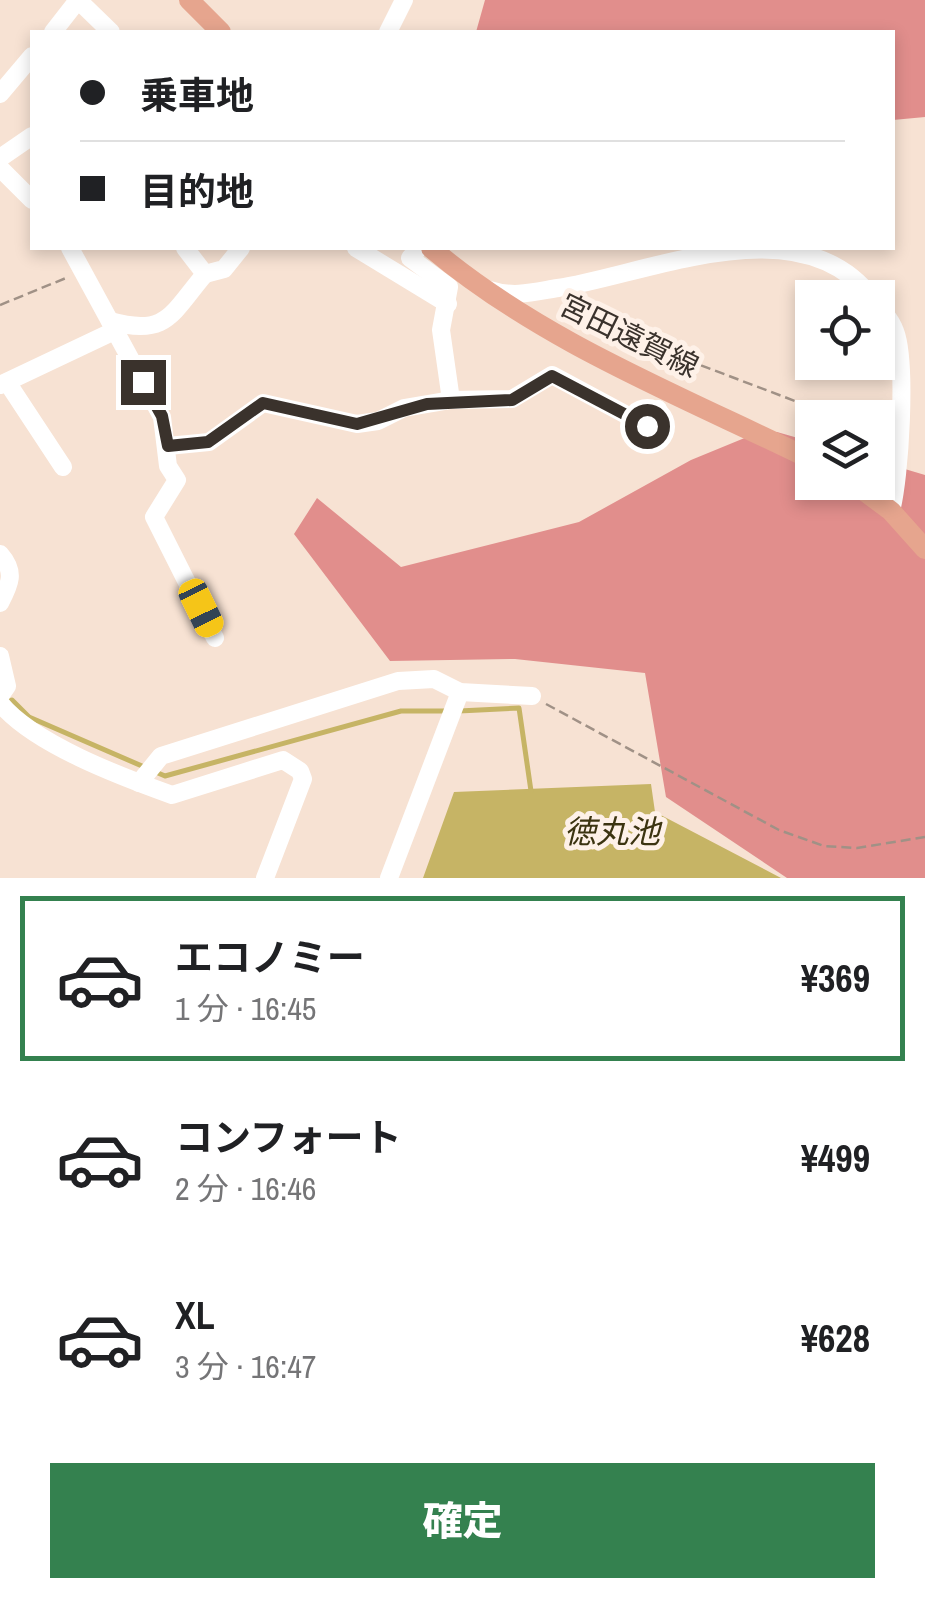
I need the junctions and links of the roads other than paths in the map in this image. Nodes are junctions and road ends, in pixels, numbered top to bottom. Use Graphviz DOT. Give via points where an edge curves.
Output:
graph roads {
  1 [pos="189,0"];
  2 [pos="404,0"];
  3 [pos="55,30"];
  4 [pos="109,30"];
  5 [pos="219,30"];
  6 [pos="389,30"];
  7 [pos="30,58"];
  8 [pos="0,94"];
  9 [pos="30,137"];
  10 [pos="0,158"];
  11 [pos="0,168"];
  12 [pos="30,198"];
  13 [pos="71,250"];
  14 [pos="187,250"];
  15 [pos="239,250"];
  16 [pos="359,250"];
  17 [pos="417,250"];
  18 [pos="433,250"];
  19 [pos="726,250"];
  20 [pos="781,250"];
  21 [pos="205,274"];
  22 [pos="853,280"];
  23 [pos="475,285"];
  24 [pos="448,304"];
  25 [pos="111,326"];
  26 [pos="895,331"];
  27 [pos="4,384"];
  28 [pos="451,400"];
  29 [pos="658,409"];
  30 [pos="168,446"];
  31 [pos="795,452"];
  32 [pos="63,467"];
  33 [pos="876,500"];
  34 [pos="891,511"];
  35 [pos="925,549"];
  36 [pos="0,554"];
  37 [pos="0,603"];
  38 [pos="216,638"];
  39 [pos="0,656"];
  40 [pos="460,692"];
  41 [pos="532,696"];
  42 [pos="0,699"];
  43 [pos="139,782"];
  44 [pos="265,878"];
  45 [pos="389,878"];
  1 -- 5 [label="main road"];
  2 -- 6 [label="street"];
  3 -- 4 [label="street" via="78,0"];
  7 -- 8 [label="street"];
  9 -- 10 [label="street"];
  11 -- 12 [label="street"];
  13 -- 25 [label="street"];
  14 -- 21 [label="street"];
  15 -- 21 [label="street" via="224,269"];
  16 -- 24 [label="street"];
  17 -- 24 [label="street" via="410,258 449,287"];
  18 -- 23 [label="main road, 宮田遠賀線"];
  19 -- 23 [label="street" via="509,296"];
  20 -- 22 [label="street" via="823,260"];
  21 -- 25 [label="street" via="163,324 139,330"];
  23 -- 31 [label="main road, 宮田遠賀線" via="525,318"];
  24 -- 28 [label="street" via="441,330"];
  25 -- 27 [label="street"];
  25 -- 30 [label="street" via="162,416"];
  26 -- 34 [label="street" via="902,358 900,480"];
  27 -- 32 [label="street"];
  28 -- 29 [label="street" via="512,400 552,376 647,426"];
  28 -- 30 [label="street" via="357,424 263,403 208,442"];
  30 -- 38 [label="street" via="168,466 177,480 154,517"];
  33 -- 34 [label="main road"];
  34 -- 35 [label="main road"];
  36 -- 37 [label="street" via="11,571"];
  39 -- 42 [label="street" via="6,686"];
  40 -- 41 [label="street"];
  40 -- 43 [label="street" via="434,679 398,681 161,756"];
  40 -- 45 [label="street"];
  42 -- 43 [label="street" via="12,717 52,741"];
  43 -- 44 [label="street" via="172,794 284,760 300,770 303,779"];
}
